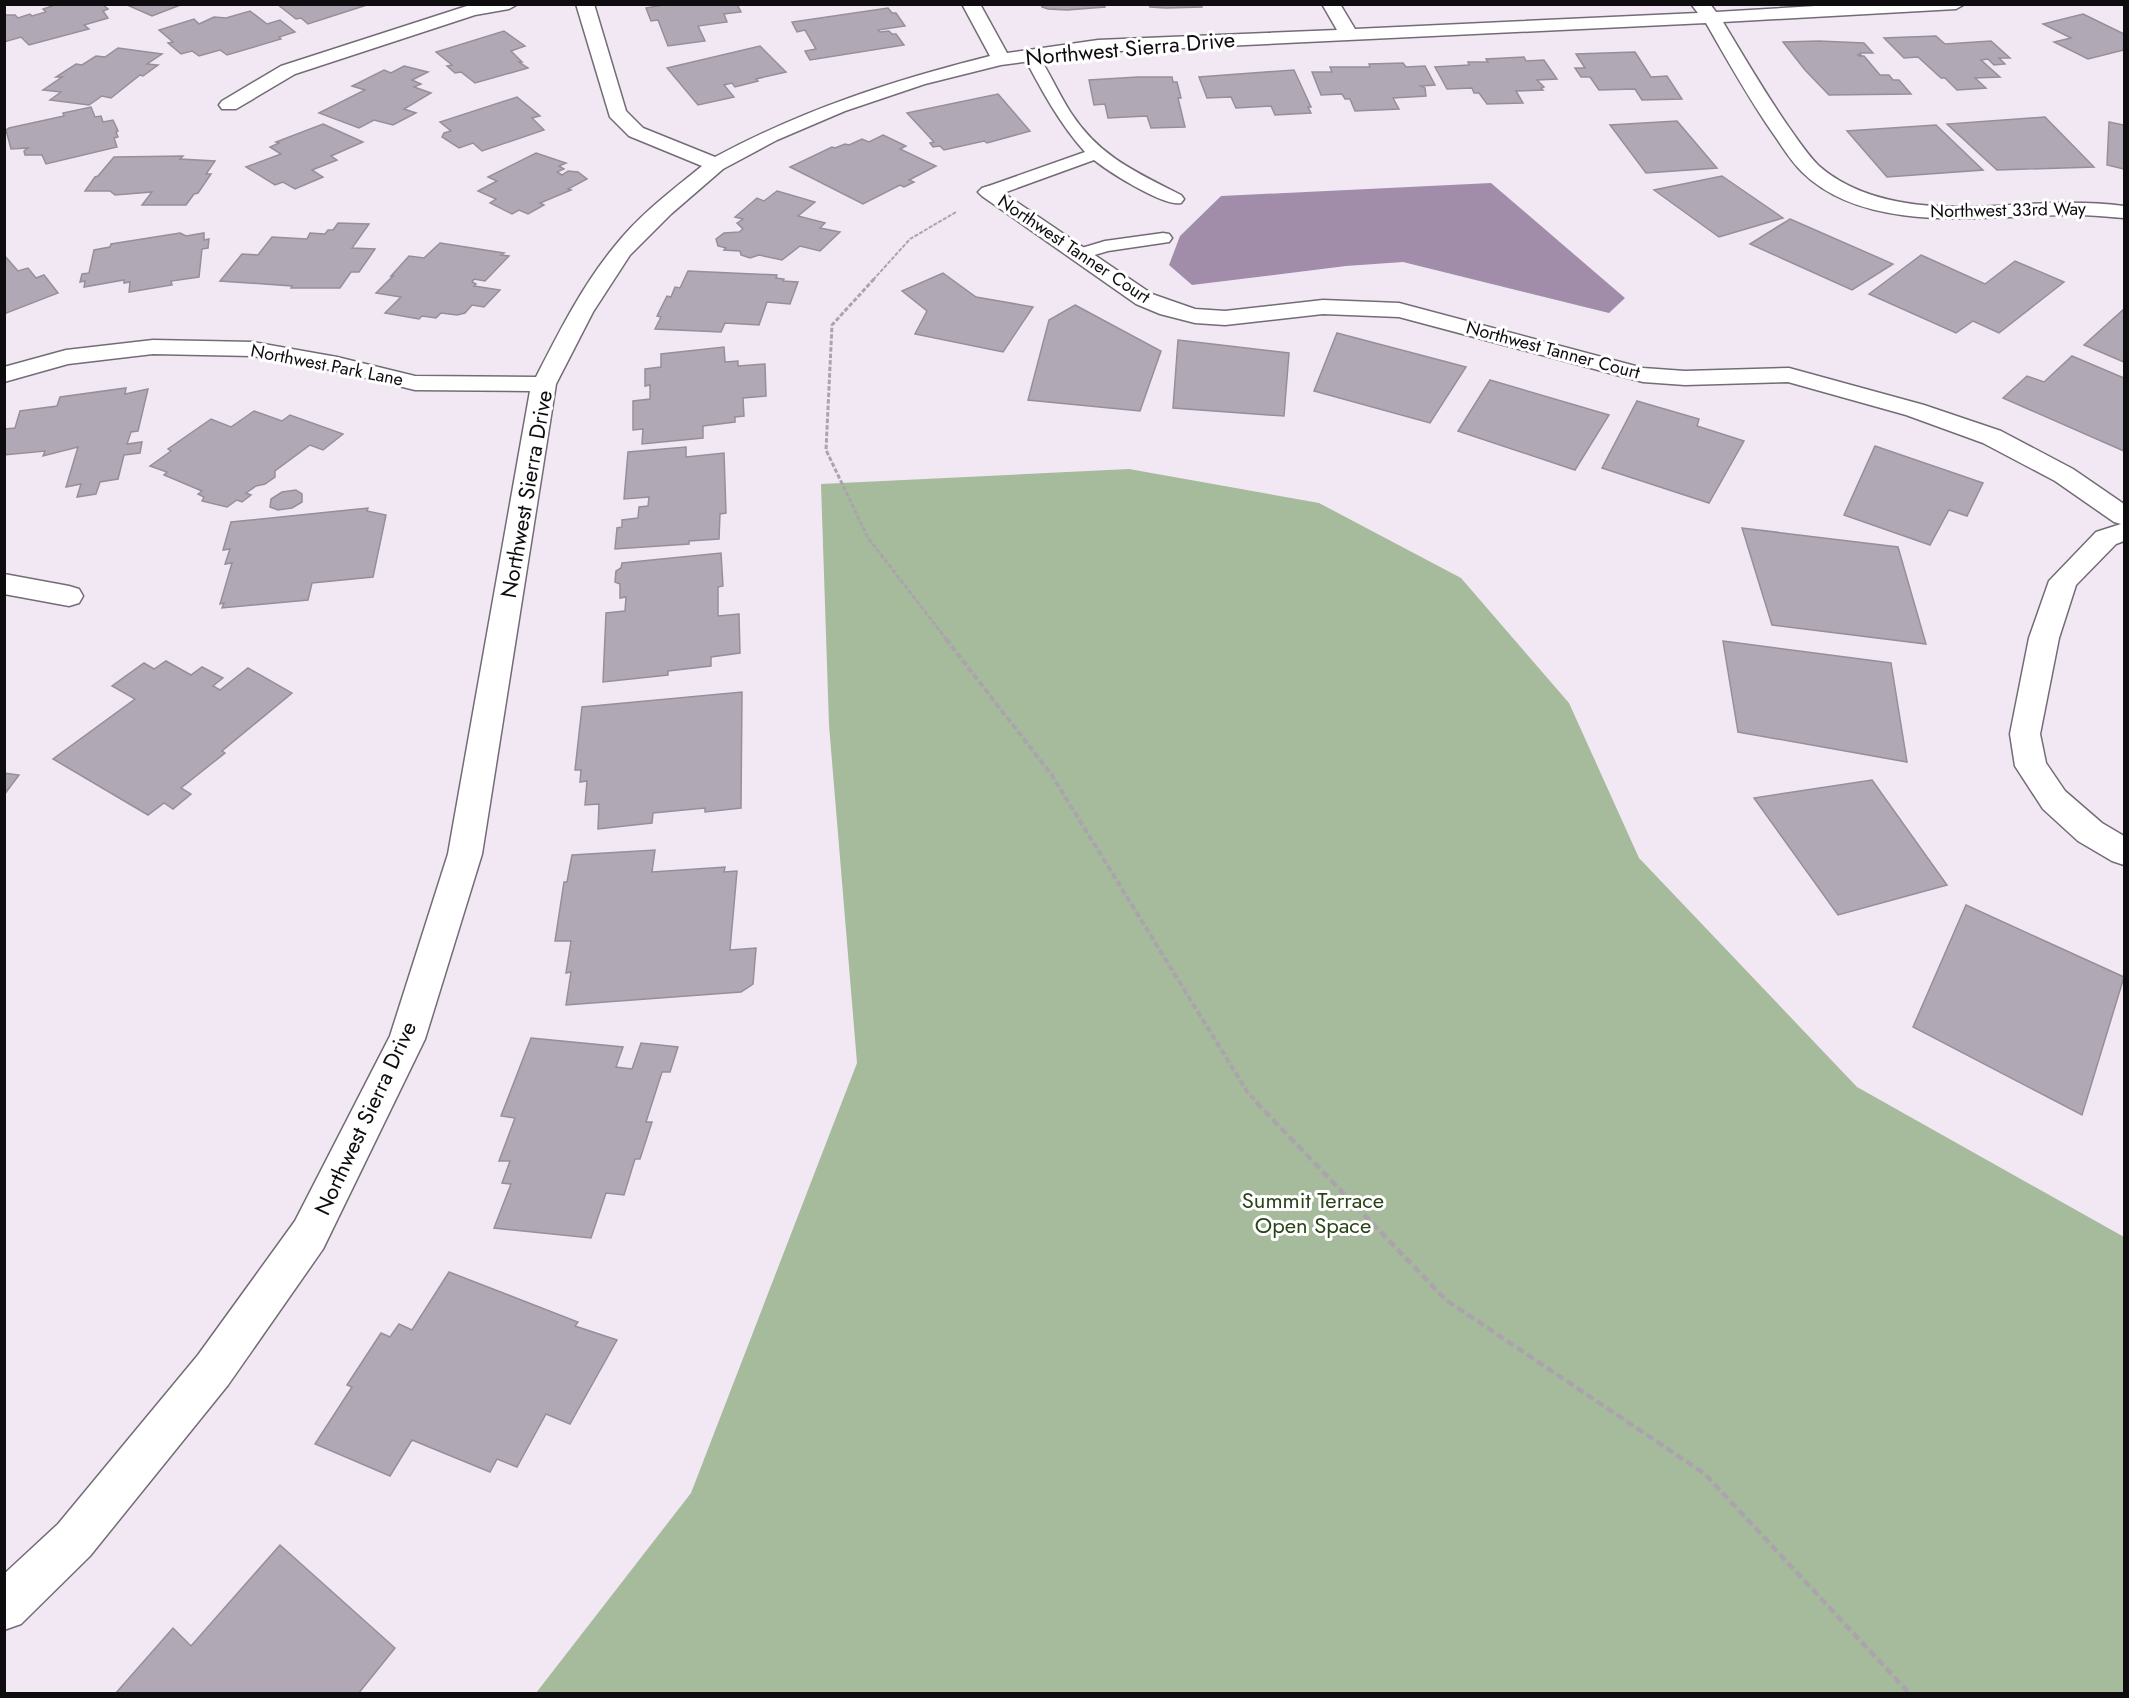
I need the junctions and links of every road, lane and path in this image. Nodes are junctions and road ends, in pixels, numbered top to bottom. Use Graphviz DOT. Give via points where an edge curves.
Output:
graph roads {
  1 [pos="509,4"];
  2 [pos="585,4"];
  3 [pos="971,4"];
  4 [pos="1331,4"];
  5 [pos="1956,4"];
  6 [pos="1705,11"];
  7 [pos="1349,35"];
  8 [pos="1031,55"];
  9 [pos="1001,59"];
  10 [pos="229,105"];
  11 [pos="1097,153"];
  12 [pos="716,165"];
  13 [pos="989,192"];
  14 [pos="1175,199"];
  15 [pos="2124,212"];
  16 [pos="1163,238"];
  17 [pos="1081,254"];
  18 [pos="4,375"];
  19 [pos="544,384"];
  20 [pos="2124,516"];
  21 [pos="2124,532"];
  22 [pos="4,584"];
  23 [pos="69,596"];
  24 [pos="2124,852"];
  25 [pos="4,1606"];
  26 [pos="1910,1694"];
  1 -- 10 [label="street" via="472,10 288,70"];
  2 -- 12 [label="street" via="617,112 636,132"];
  3 -- 9 [label="street"];
  4 -- 7 [label="street"];
  5 -- 6 [label="street, Northwest Sierra Drive"];
  6 -- 7 [label="street, Northwest Sierra Drive"];
  6 -- 15 [label="street, Northwest 33rd Way" via="1763,106 1799,156 1818,174 1848,192 1886,205 1928,212 2062,208"];
  7 -- 8 [label="street, Northwest Sierra Drive" via="1098,46"];
  8 -- 9 [label="street, Northwest Sierra Drive"];
  8 -- 11 [label="lane" via="1055,100"];
  9 -- 12 [label="street, Northwest Sierra Drive" via="918,80 838,107 770,136"];
  11 -- 13 [label="lane"];
  11 -- 14 [label="lane"];
  12 -- 19 [label="street, Northwest Sierra Drive" via="663,209 622,251 581,312"];
  13 -- 17 [label="street, Northwest Tanner Court"];
  13 -- 26 [label="path" via="910,239 832,325 826,450 867,538 1051,774 1248,1093 1446,1300 1705,1474"];
  16 -- 17 [label="lane" via="1105,246"];
  17 -- 20 [label="street, Northwest Tanner Court" via="1144,299 1196,316 1225,318 1323,307 1399,310 1643,375 1789,375 1915,410 1992,437 2064,475"];
  18 -- 19 [label="street, Northwest Park Lane" via="66,357 153,347 254,349 415,383"];
  19 -- 25 [label="street, Northwest Sierra Drive" via="465,854 407,1039 309,1235 213,1370 74,1540"];
  21 -- 24 [label="street" via="2106,538 2063,581 2044,638 2025,734 2031,766 2054,800 2090,832"];
  22 -- 23 [label="street"];
}
